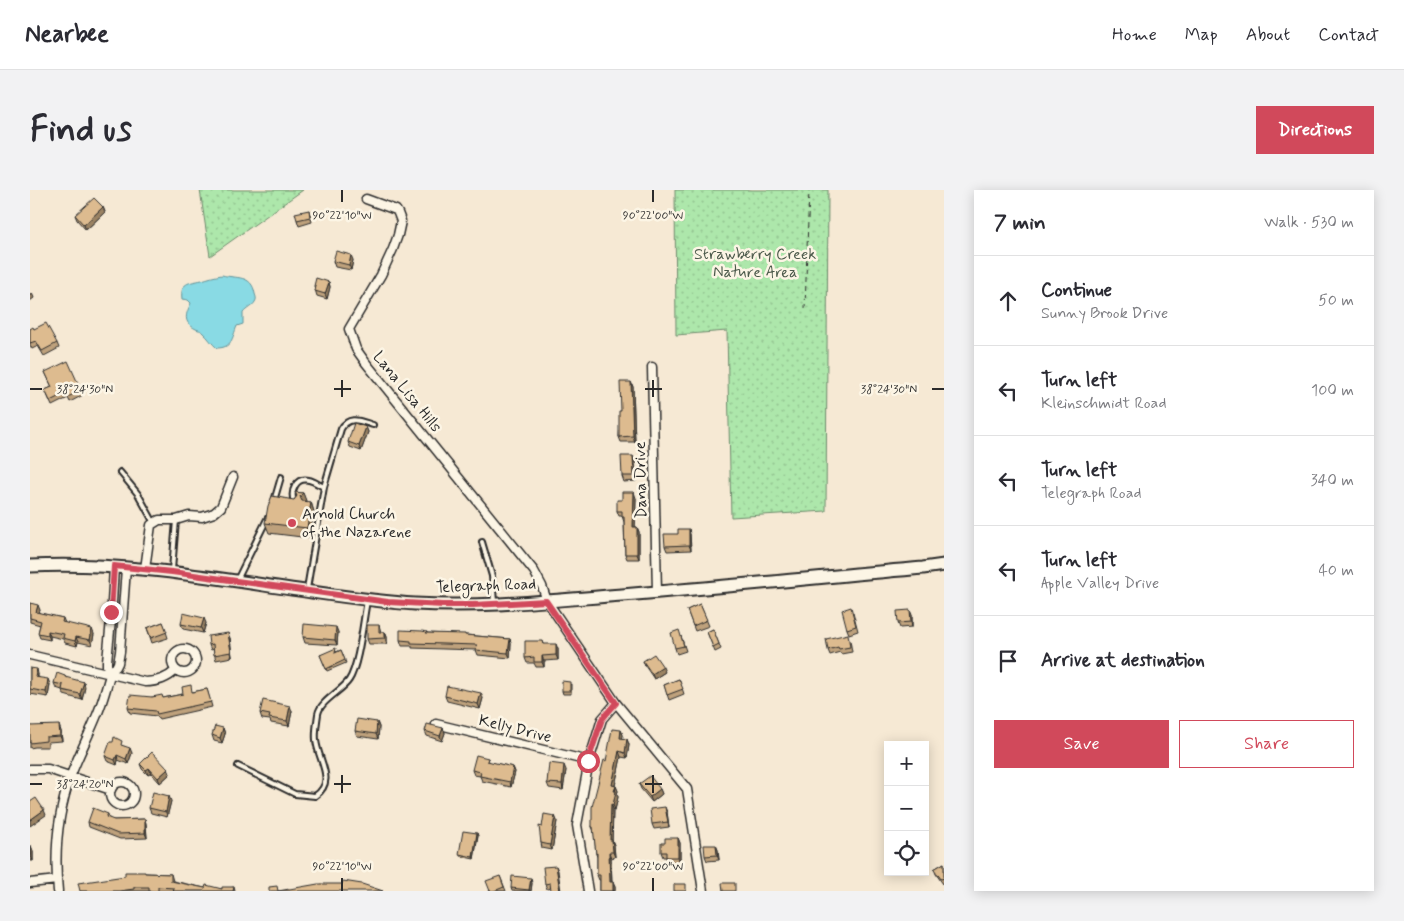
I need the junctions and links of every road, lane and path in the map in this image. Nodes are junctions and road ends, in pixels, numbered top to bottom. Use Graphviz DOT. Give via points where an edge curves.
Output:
graph roads {
  1 [pos="808,190"];
  2 [pos="366,199"];
  3 [pos="806,309"];
  4 [pos="652,367"];
  5 [pos="373,425"];
  6 [pos="120,472"];
  7 [pos="233,477"];
  8 [pos="281,477"];
  9 [pos="324,487"];
  10 [pos="297,506"];
  11 [pos="313,508"];
  12 [pos="271,509"];
  13 [pos="320,509"];
  14 [pos="267,518"];
  15 [pos="176,520"];
  16 [pos="154,523"];
  17 [pos="482,542"];
  18 [pos="944,565"];
  19 [pos="30,566"];
  20 [pos="114,566"];
  21 [pos="126,568"];
  22 [pos="145,569"];
  23 [pos="172,572"];
  24 [pos="237,582"];
  25 [pos="306,591"];
  26 [pos="657,592"];
  27 [pos="367,599"];
  28 [pos="546,601"];
  29 [pos="494,604"];
  30 [pos="30,655"];
  31 [pos="176,670"];
  32 [pos="110,672"];
  33 [pos="616,703"];
  34 [pos="436,724"];
  35 [pos="588,761"];
  36 [pos="238,766"];
  37 [pos="30,769"];
  38 [pos="71,777"];
  39 [pos="111,790"];
  40 [pos="57,880"];
  41 [pos="30,883"];
  42 [pos="58,891"];
  43 [pos="588,891"];
  44 [pos="702,891"];
  1 -- 3 [label="path"];
  2 -- 28 [label="street, Lana Lisa Hills" via="396,210 401,221 387,262 350,329 356,349 534,571"];
  4 -- 26 [label="street, Dana Drive"];
  5 -- 9 [label="lane" via="354,420 342,426"];
  6 -- 16 [label="lane" via="138,494"];
  7 -- 15 [label="street" via="221,508 214,514"];
  8 -- 12 [label="lane"];
  9 -- 10 [label="lane" via="311,480 299,482 292,494"];
  9 -- 13 [label="lane"];
  11 -- 13 [label="lane"];
  13 -- 25 [label="lane"];
  14 -- 24 [label="lane"];
  15 -- 16 [label="street"];
  15 -- 23 [label="lane"];
  16 -- 22 [label="street" via="151,525"];
  17 -- 29 [label="lane" via="492,576"];
  18 -- 26 [label="main road, Telegraph Road"];
  19 -- 20 [label="main road, Telegraph Road"];
  20 -- 21 [label="main road, Telegraph Road"];
  20 -- 32 [label="street" via="106,662"];
  21 -- 22 [label="main road, Telegraph Road"];
  21 -- 32 [label="street" via="120,652 116,667"];
  22 -- 23 [label="main road, Telegraph Road"];
  23 -- 24 [label="main road, Telegraph Road"];
  24 -- 25 [label="main road, Telegraph Road"];
  25 -- 27 [label="main road, Telegraph Road"];
  26 -- 28 [label="main road, Telegraph Road"];
  27 -- 29 [label="main road, Telegraph Road" via="414,604"];
  27 -- 36 [label="lane" via="356,663 349,680 319,709 316,742 326,783 321,792 315,796 295,794"];
  28 -- 29 [label="main road, Telegraph Road"];
  28 -- 33 [label="street, Lana Lisa Hills"];
  30 -- 32 [label="street"];
  31 -- 32 [label="street" via="155,682"];
  32 -- 38 [label="street"];
  33 -- 35 [label="street" via="602,719"];
  33 -- 44 [label="street, Lana Lisa Hills" via="687,789"];
  34 -- 35 [label="street, Kelly Drive"];
  35 -- 43 [label="street" via="577,825"];
  37 -- 38 [label="street" via="48,769"];
  38 -- 39 [label="street"];
  38 -- 40 [label="street" via="58,831"];
  40 -- 41 [label="street"];
  40 -- 42 [label="street"];
}
